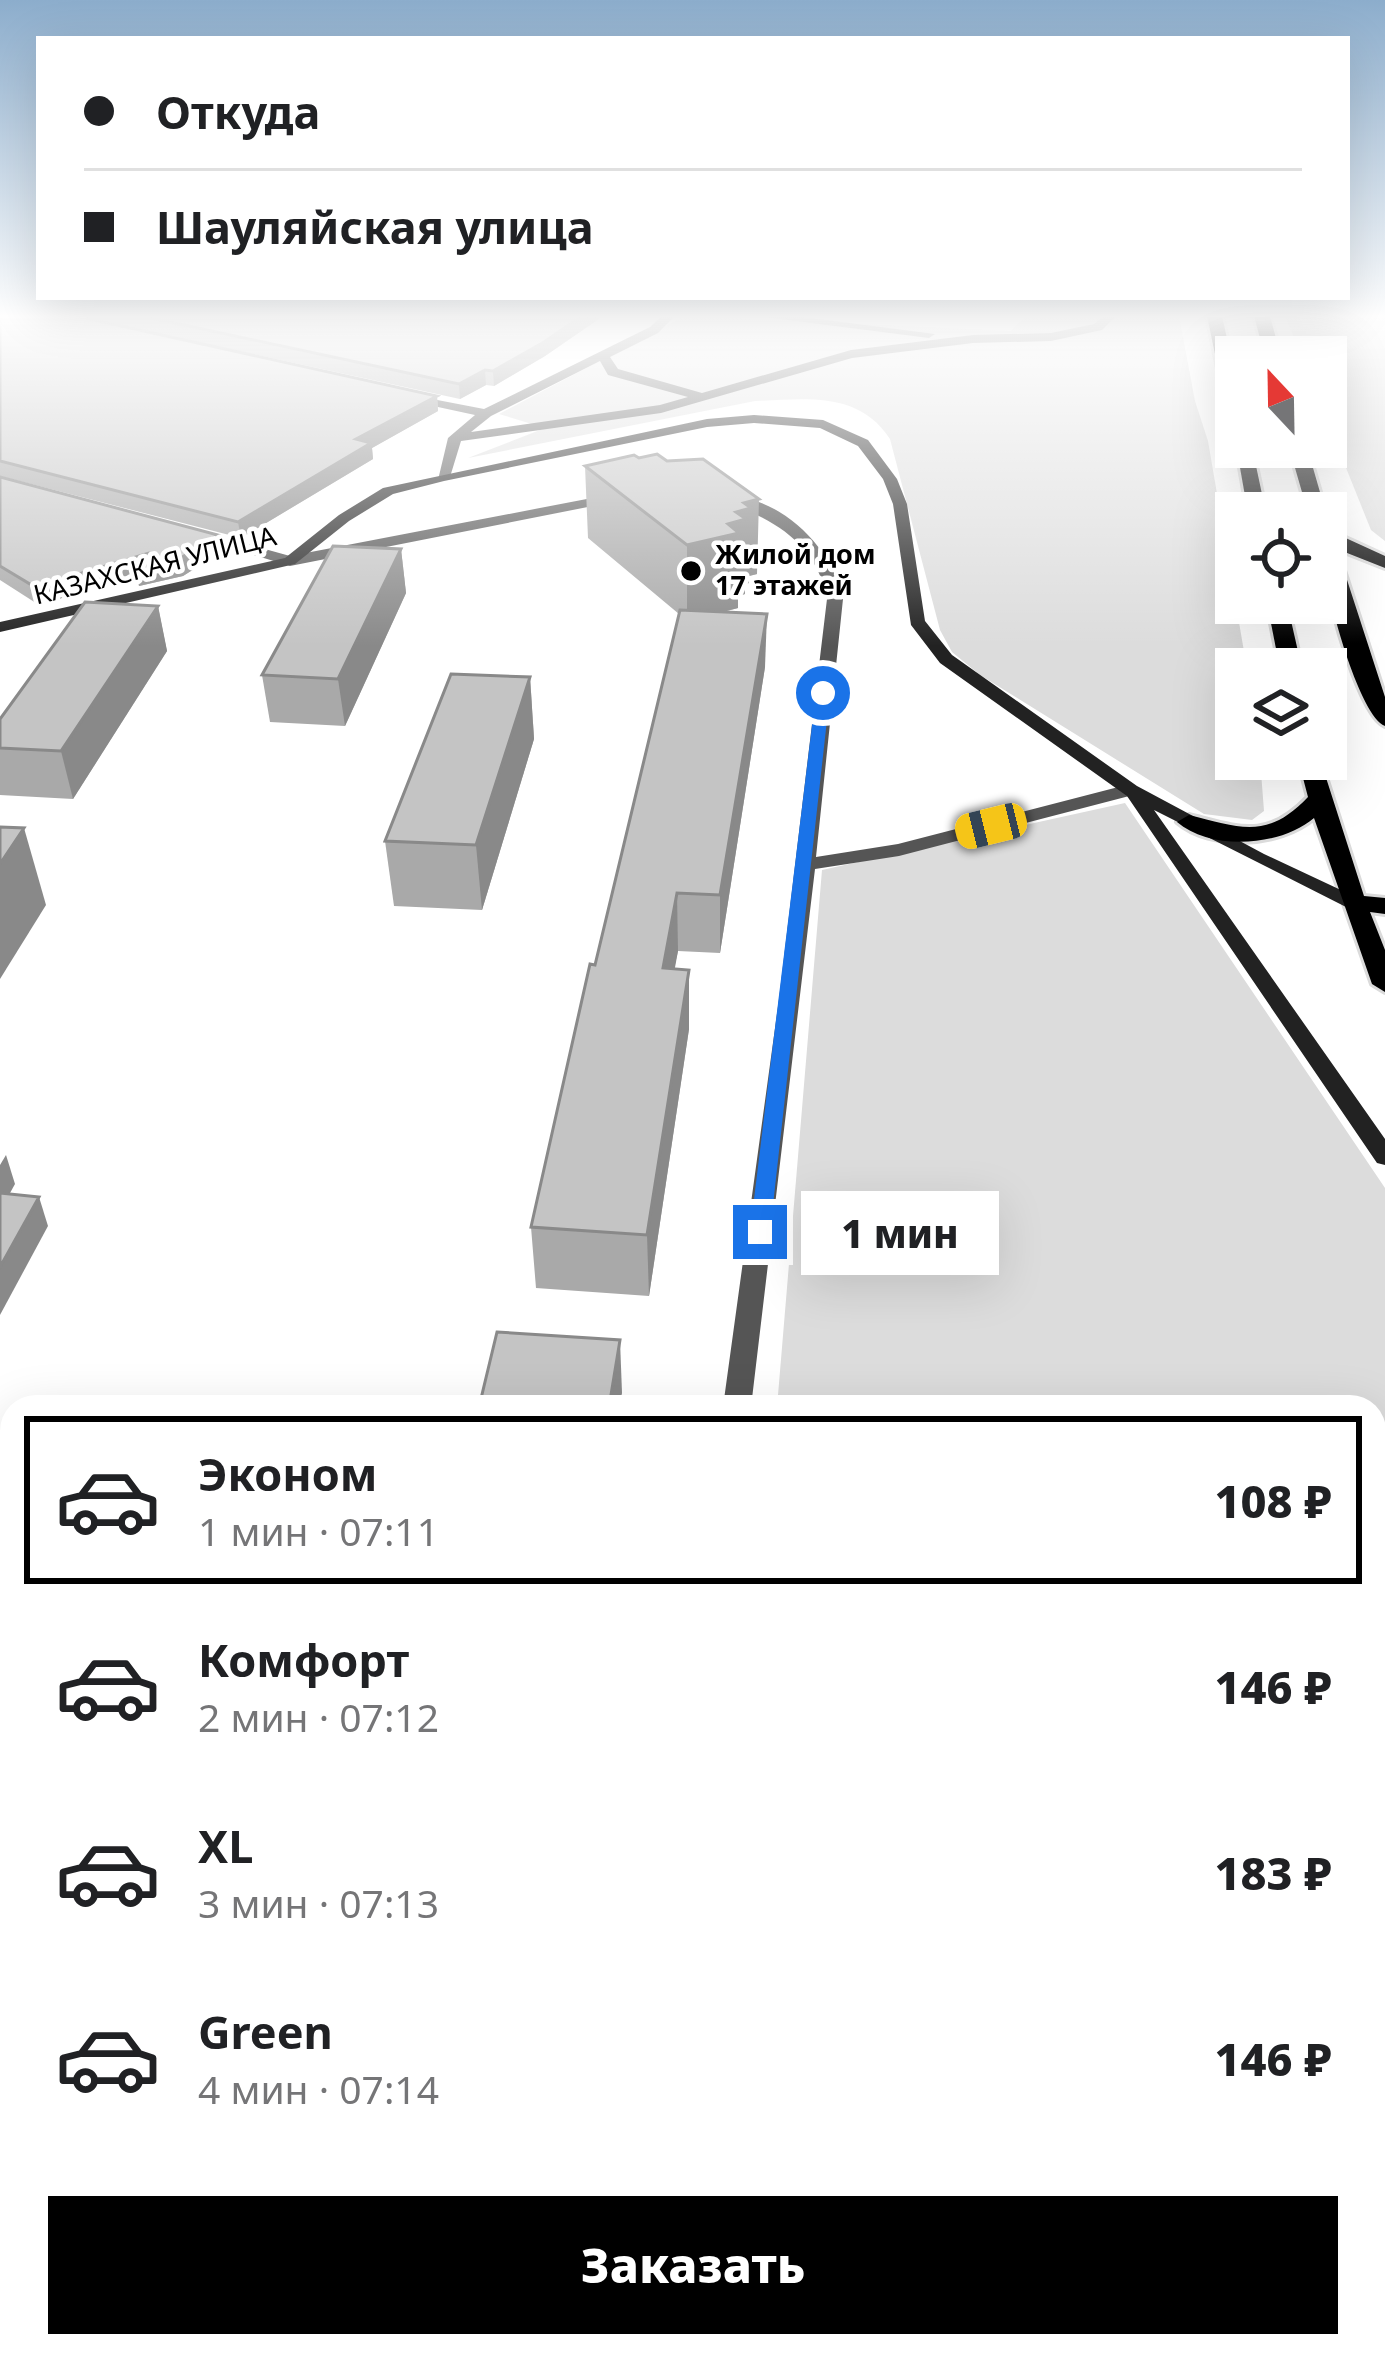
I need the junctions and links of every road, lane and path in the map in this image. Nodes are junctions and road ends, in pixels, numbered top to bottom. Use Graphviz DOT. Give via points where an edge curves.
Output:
graph roads {
  1 [pos="470,426"];
  2 [pos="531,426"];
  3 [pos="692,426"];
  4 [pos="817,426"];
  5 [pos="455,438"];
  6 [pos="443,477"];
  7 [pos="638,493"];
  8 [pos="714,494"];
  9 [pos="178,531"];
  10 [pos="1347,548"];
  11 [pos="290,560"];
  12 [pos="1385,562"];
  13 [pos="1347,616"];
  14 [pos="0,627"];
  15 [pos="1385,719"];
  16 [pos="1314,780"];
  17 [pos="1130,790"];
  18 [pos="1318,800"];
  19 [pos="1189,822"];
  20 [pos="806,864"];
  21 [pos="1353,903"];
  22 [pos="1385,906"];
  23 [pos="1385,984"];
  24 [pos="1385,1156"];
  25 [pos="739,1395"];
  1 -- 5 [label="street"];
  2 -- 5 [label="street"];
  3 -- 6 [label="main road, КАЗАХСКАЯ УЛИЦА"];
  4 -- 17 [label="main road, КАЗАХСКАЯ УЛИЦА" via="847,433 890,479 917,622 929,639 974,682"];
  5 -- 6 [label="street"];
  6 -- 11 [label="main road, КАЗАХСКАЯ УЛИЦА" via="388,491"];
  7 -- 11 [label="street"];
  8 -- 20 [label="street" via="776,518 824,559 833,579"];
  9 -- 11 [label="street"];
  10 -- 12 [label="main road"];
  11 -- 14 [label="main road, КАЗАХСКАЯ УЛИЦА"];
  13 -- 15 [label="main road"];
  16 -- 18 [label="main road"];
  17 -- 19 [label="main road"];
  17 -- 20 [label="street" via="898,850"];
  17 -- 24 [label="main road"];
  18 -- 19 [label="main road" via="1298,824 1269,834 1239,836"];
  18 -- 21 [label="main road"];
  19 -- 21 [label="main road"];
  20 -- 25 [label="street"];
  21 -- 22 [label="main road"];
  21 -- 23 [label="main road"];
}
